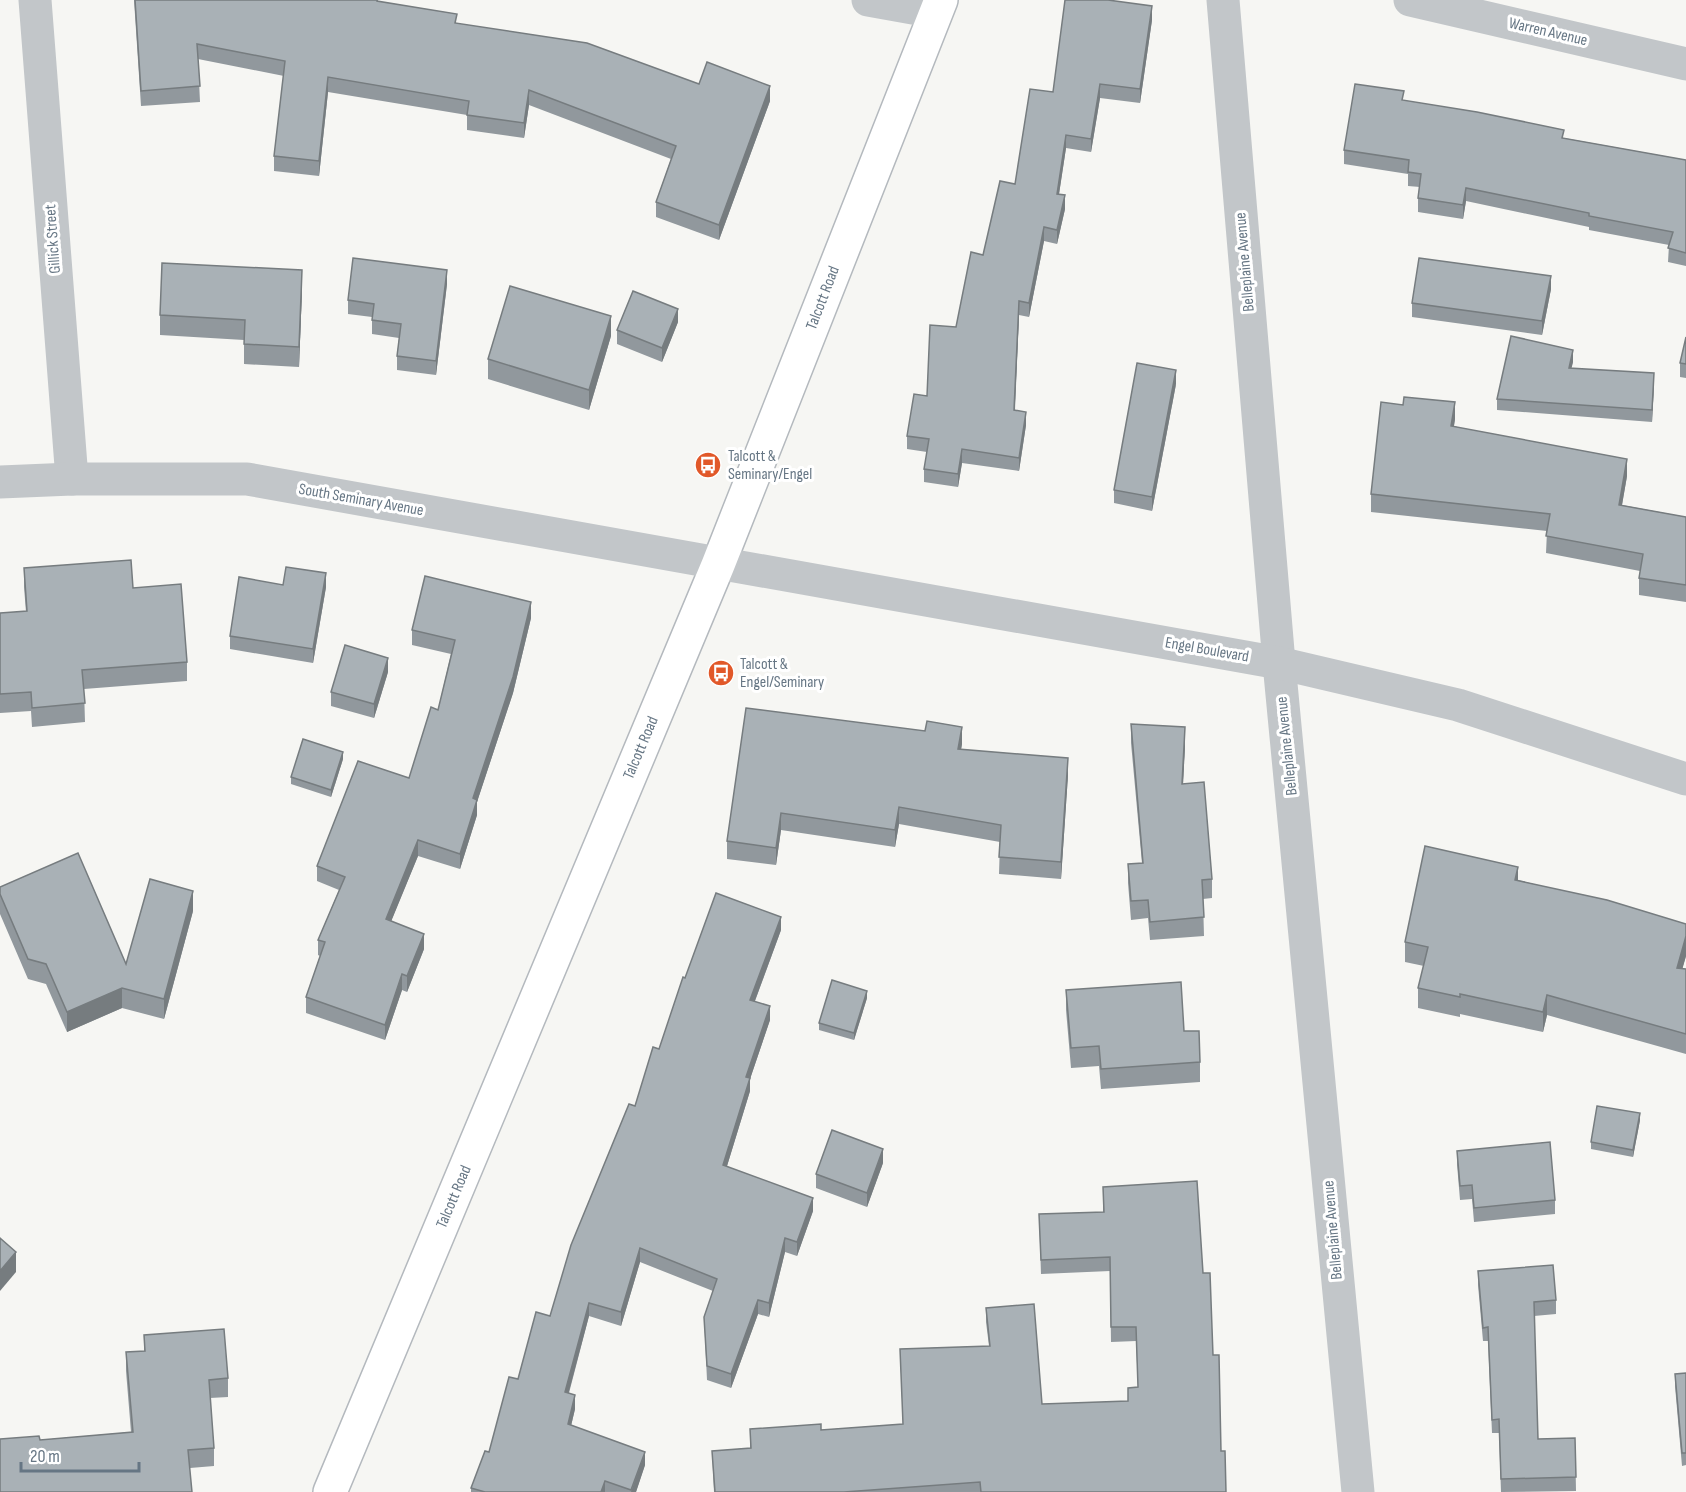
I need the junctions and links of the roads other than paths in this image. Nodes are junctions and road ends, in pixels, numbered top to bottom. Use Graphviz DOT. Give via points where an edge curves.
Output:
graph roads {
  1 [pos="35,0"];
  2 [pos="868,0"];
  3 [pos="1223,0"];
  4 [pos="1410,0"];
  5 [pos="938,6"];
  6 [pos="1686,64"];
  7 [pos="72,479"];
  8 [pos="0,482"];
  9 [pos="718,565"];
  10 [pos="1279,663"];
  11 [pos="1686,779"];
  12 [pos="330,1492"];
  13 [pos="1358,1492"];
  1 -- 7 [label="street, Gillick Street"];
  2 -- 5 [label="street"];
  3 -- 10 [label="street, Belleplaine Avenue"];
  4 -- 6 [label="street, Warren Avenue"];
  5 -- 9 [label="street, Talcott Road"];
  7 -- 8 [label="street, South Seminary Avenue"];
  7 -- 9 [label="street, South Seminary Avenue" via="247,479"];
  9 -- 10 [label="street, Engel Boulevard"];
  9 -- 12 [label="street, Talcott Road"];
  10 -- 11 [label="street, Engel Boulevard" via="1458,705"];
  10 -- 13 [label="street, Belleplaine Avenue"];
}
